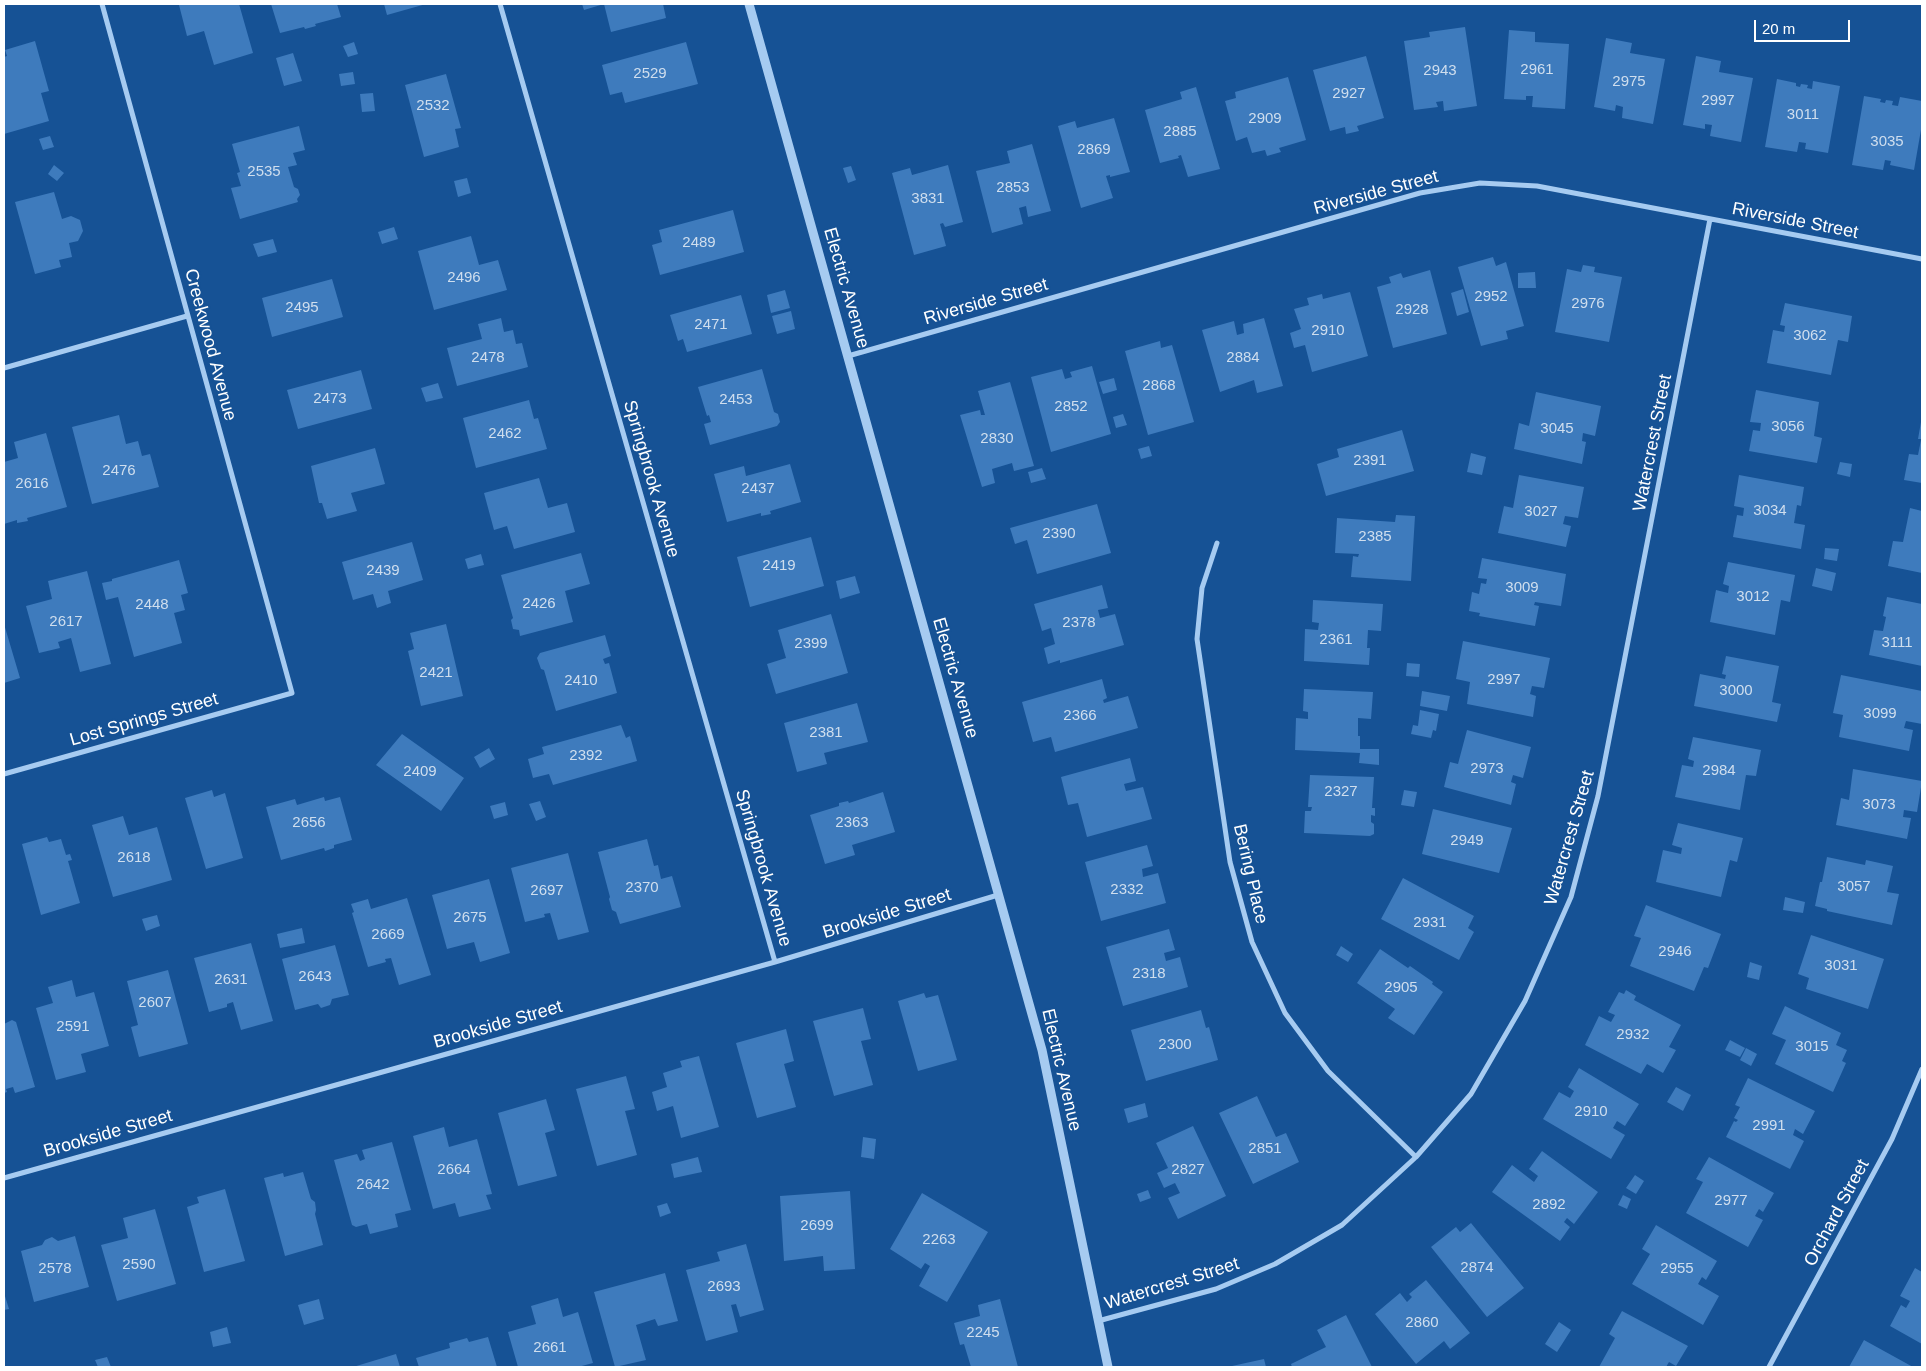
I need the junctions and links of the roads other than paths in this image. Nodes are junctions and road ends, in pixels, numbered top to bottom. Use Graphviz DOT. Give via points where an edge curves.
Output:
graph roads {
  1 [pos="102,4"];
  2 [pos="500,4"];
  3 [pos="749,4"];
  4 [pos="1710,219"];
  5 [pos="1922,259"];
  6 [pos="187,316"];
  7 [pos="848,356"];
  8 [pos="4,368"];
  9 [pos="1217,542"];
  10 [pos="292,693"];
  11 [pos="4,774"];
  12 [pos="998,894"];
  13 [pos="775,962"];
  14 [pos="1922,1069"];
  15 [pos="1416,1157"];
  16 [pos="4,1178"];
  17 [pos="1098,1321"];
  18 [pos="1108,1367"];
  19 [pos="1769,1367"];
  1 -- 6 [label="street, Creekwood Avenue"];
  2 -- 13 [label="street, Springbrook Avenue"];
  3 -- 7 [label="street, Electric Avenue"];
  4 -- 5 [label="street, Riverside Street"];
  4 -- 7 [label="street, Riverside Street" via="1537,186 1480,182 1420,193"];
  4 -- 15 [label="street, Watercrest Street" via="1598,796 1571,897 1526,1001 1471,1094"];
  6 -- 8 [label="street"];
  6 -- 10 [label="street, Creekwood Avenue"];
  7 -- 12 [label="street, Electric Avenue"];
  9 -- 15 [label="street, Bering Place" via="1202,588 1197,638 1230,862 1252,942 1285,1013 1328,1072"];
  10 -- 11 [label="street, Lost Springs Street"];
  12 -- 13 [label="street, Brookside Street"];
  12 -- 17 [label="street, Electric Avenue" via="1042,1050"];
  13 -- 16 [label="street, Brookside Street"];
  14 -- 19 [label="street, Orchard Street" via="1892,1139"];
  15 -- 17 [label="street, Watercrest Street" via="1342,1225 1275,1264 1216,1289"];
  17 -- 18 [label="street, Electric Avenue"];
}
